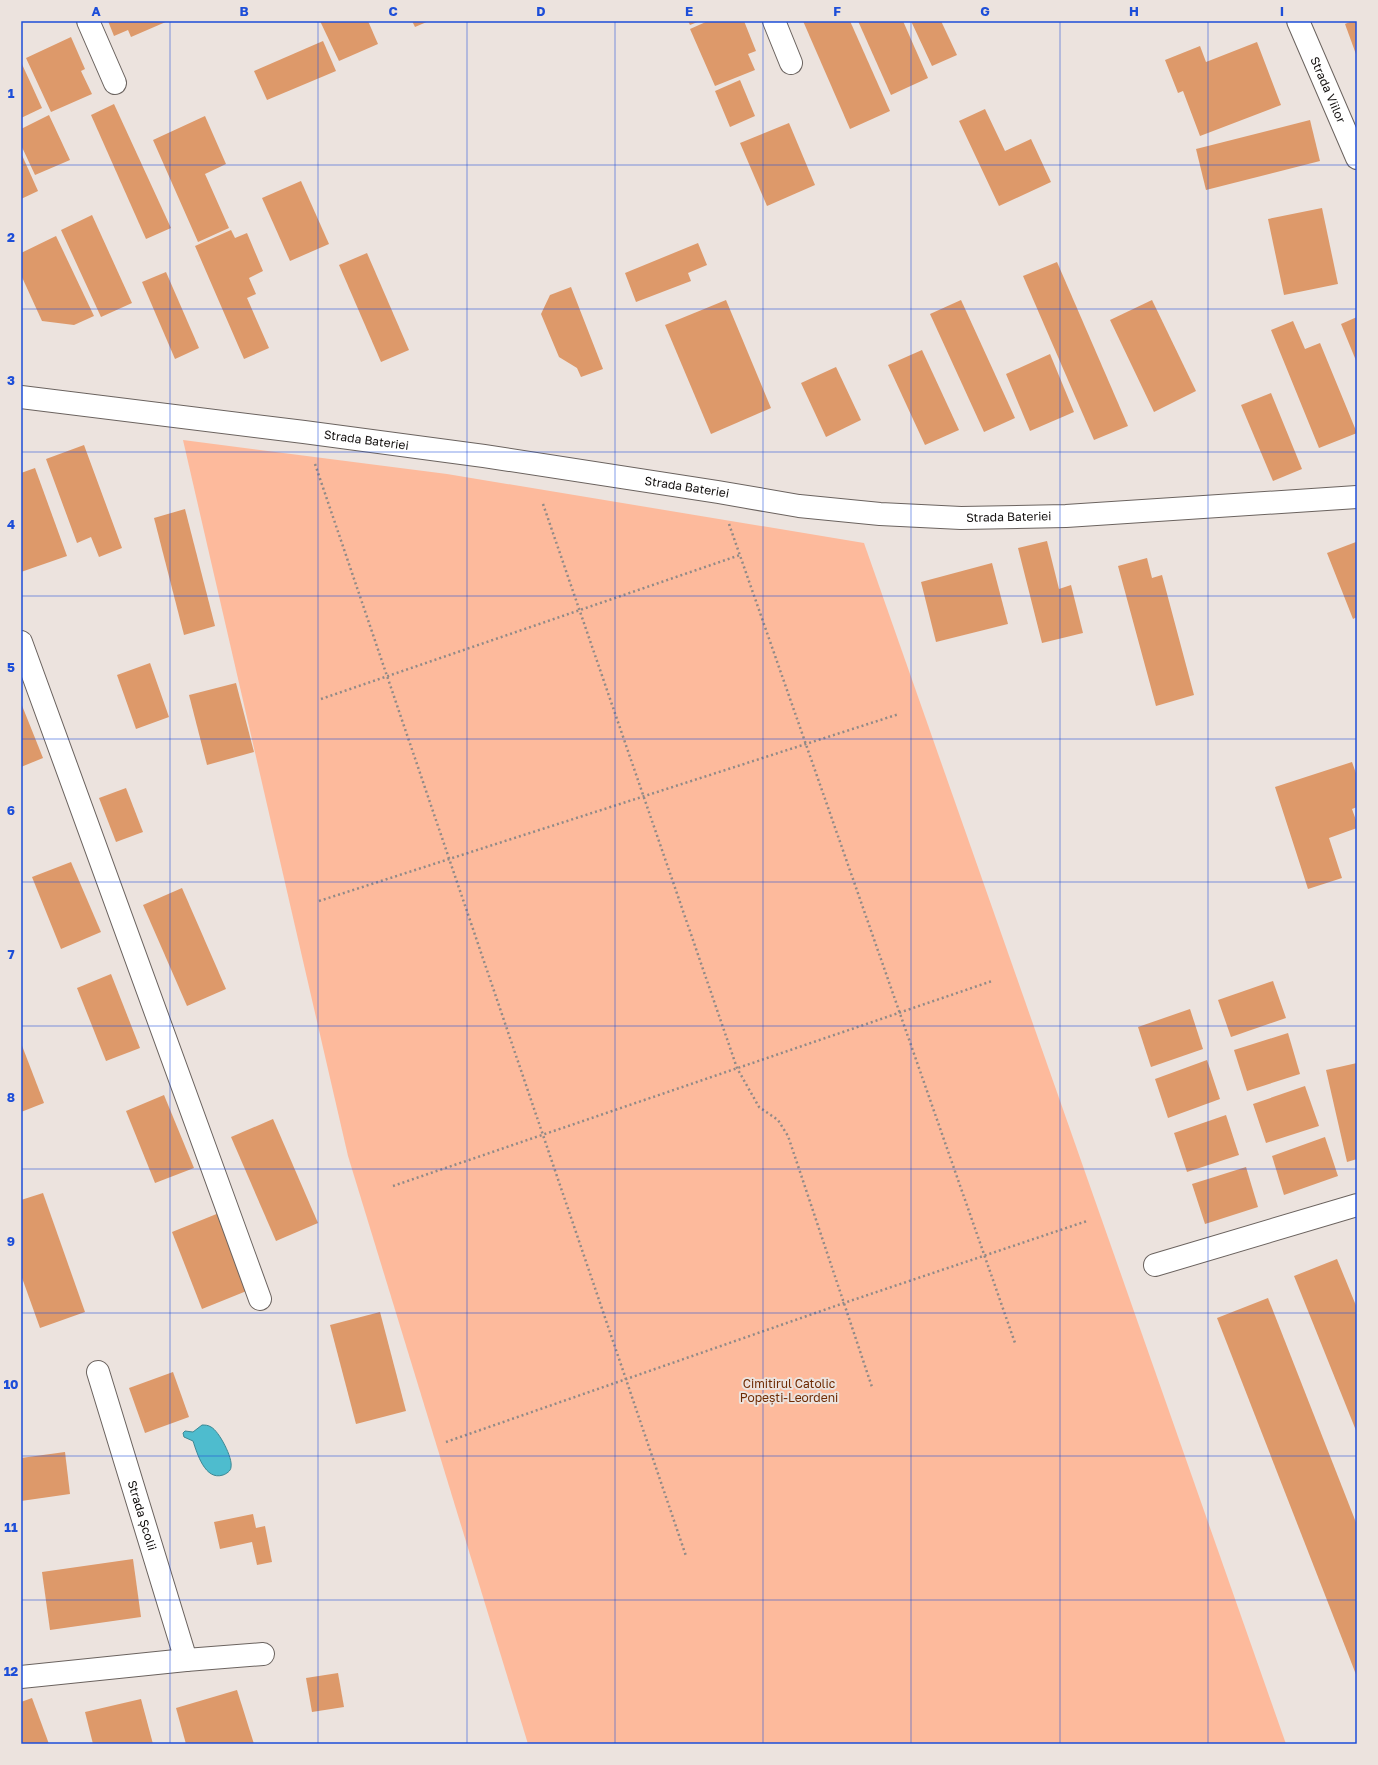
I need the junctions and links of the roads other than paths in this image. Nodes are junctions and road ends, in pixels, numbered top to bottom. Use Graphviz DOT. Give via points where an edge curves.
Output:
graph roads {
  1 [pos="88,21"];
  2 [pos="774,21"];
  3 [pos="1298,21"];
  4 [pos="791,63"];
  5 [pos="115,83"];
  6 [pos="1357,158"];
  7 [pos="21,397"];
  8 [pos="1357,497"];
  9 [pos="21,642"];
  10 [pos="1357,1205"];
  11 [pos="1155,1265"];
  12 [pos="260,1298"];
  13 [pos="98,1372"];
  14 [pos="263,1654"];
  15 [pos="186,1660"];
  16 [pos="21,1677"];
  1 -- 5 [label="street"];
  2 -- 4 [label="street"];
  3 -- 6 [label="street, Strada Viilor"];
  7 -- 8 [label="street, Strada Bateriei" via="484,456 799,506 880,514 961,518 1066,516"];
  9 -- 12 [label="street"];
  10 -- 11 [label="street"];
  13 -- 15 [label="street, Strada Școlii"];
  14 -- 15 [label="street"];
  15 -- 16 [label="street"];
}
